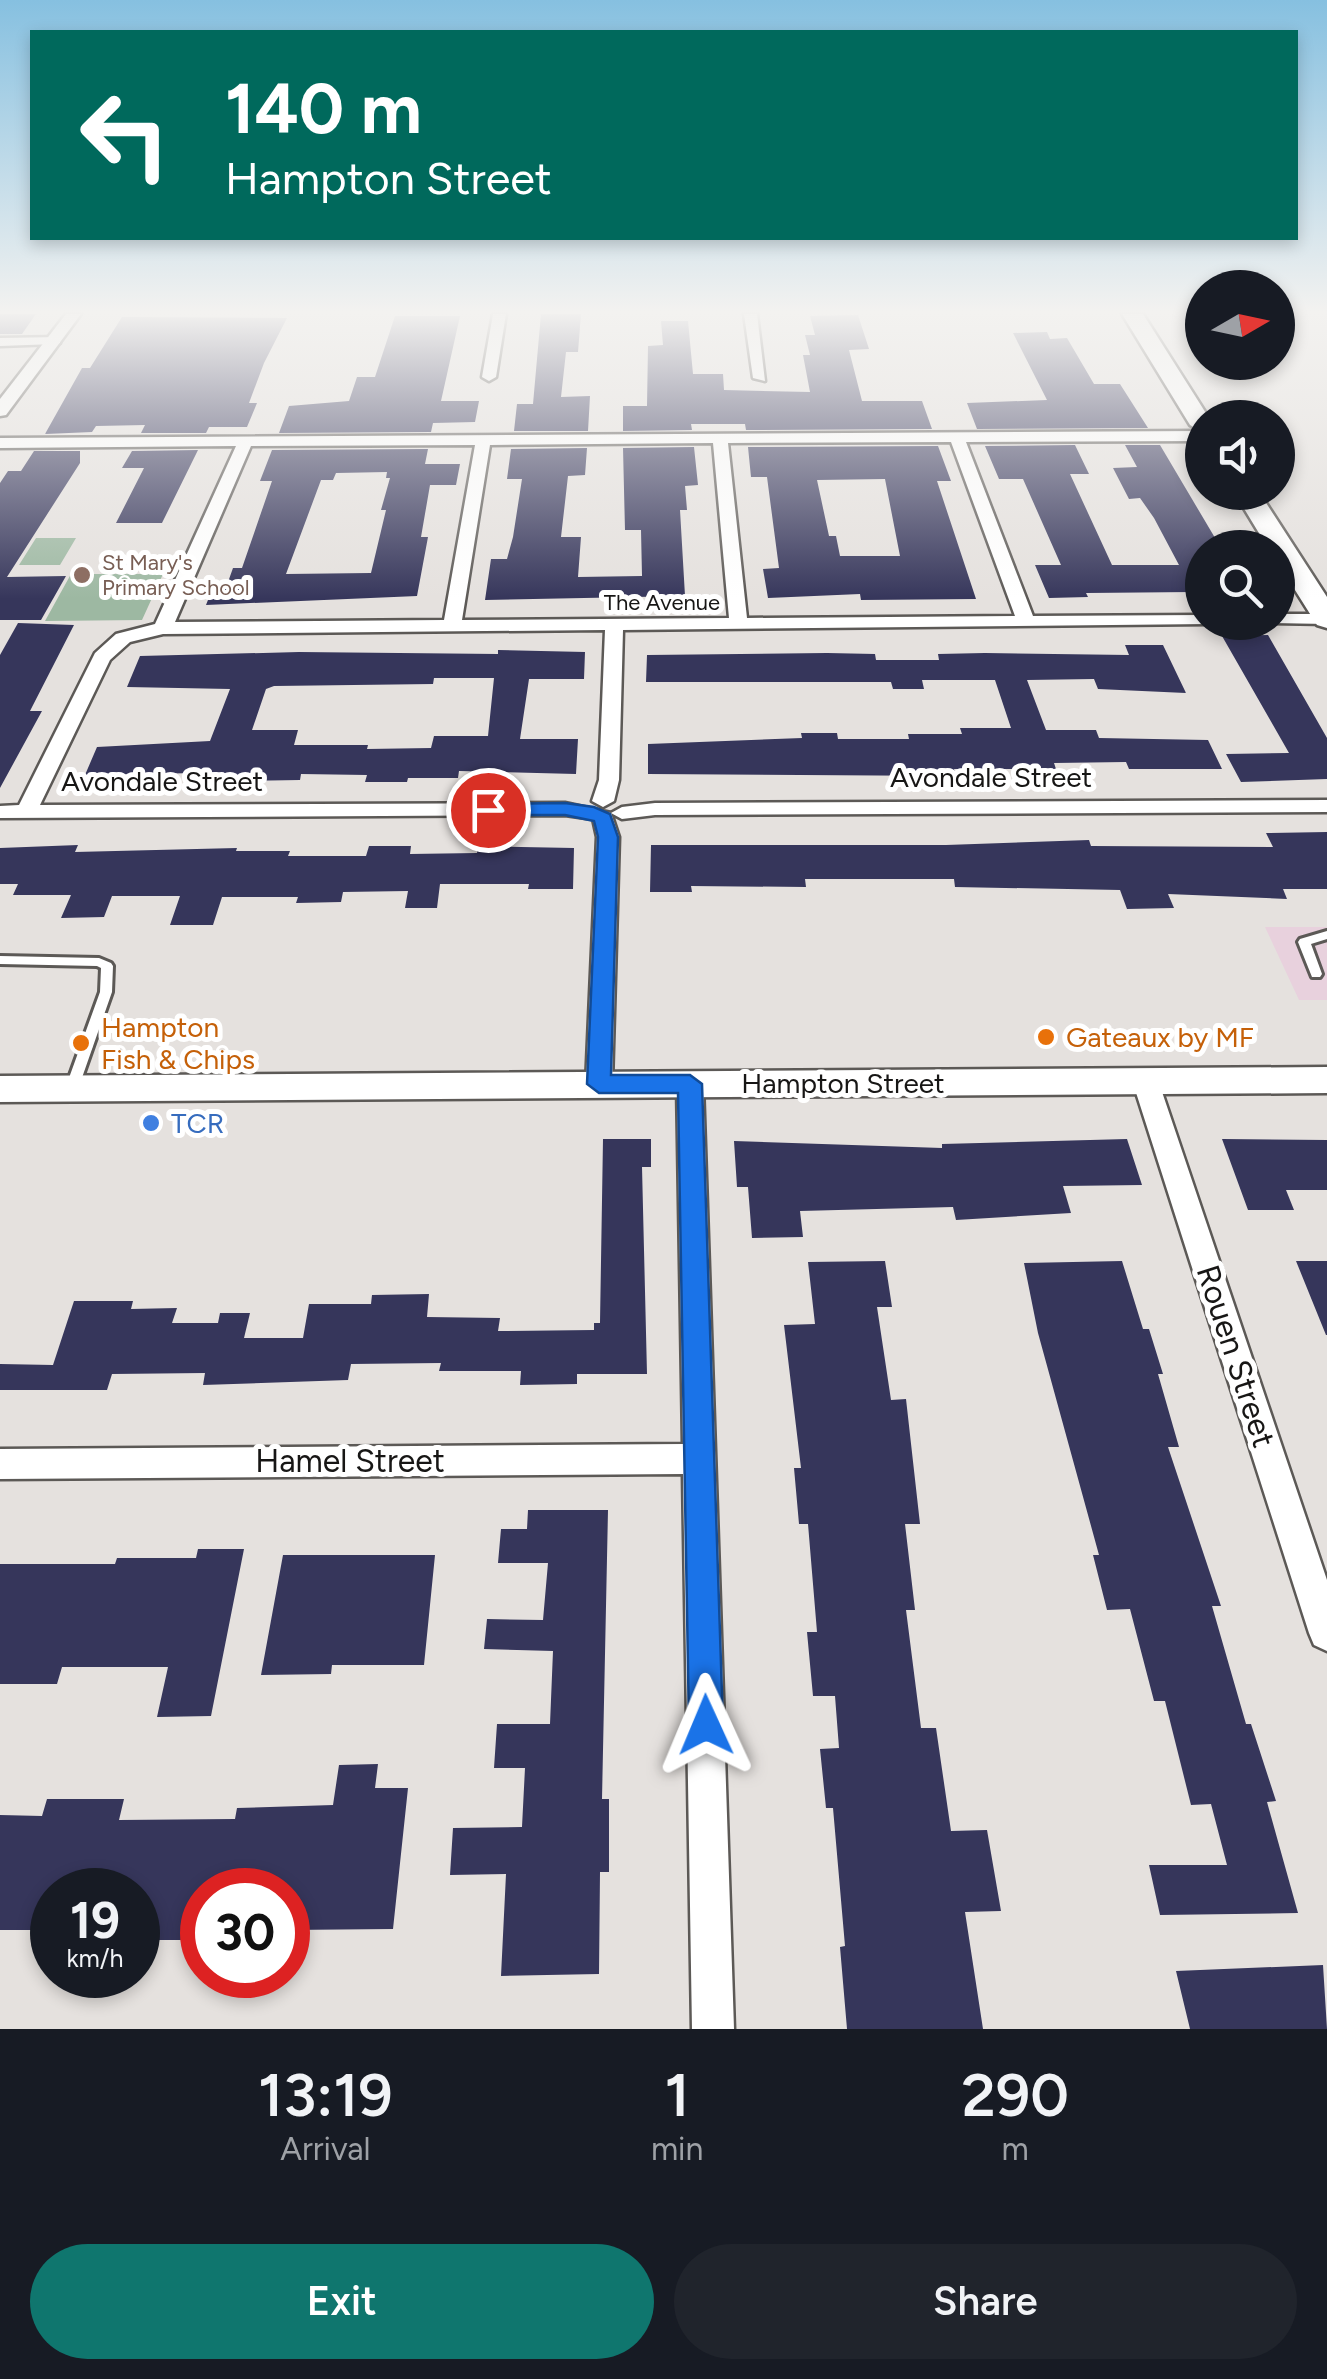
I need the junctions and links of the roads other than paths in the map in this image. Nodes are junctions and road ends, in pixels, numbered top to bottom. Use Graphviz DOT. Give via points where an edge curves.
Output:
graph roads {
  1 [pos="1185,436"];
  2 [pos="957,438"];
  3 [pos="720,439"];
  4 [pos="483,441"];
  5 [pos="244,442"];
  6 [pos="0,443"];
  7 [pos="1257,510"];
  8 [pos="1287,510"];
  9 [pos="1327,569"];
  10 [pos="1327,619"];
  11 [pos="1185,620"];
  12 [pos="1295,620"];
  13 [pos="1026,622"];
  14 [pos="739,624"];
  15 [pos="452,625"];
  16 [pos="614,625"];
  17 [pos="163,628"];
  18 [pos="1327,806"];
  19 [pos="609,809"];
  20 [pos="0,812"];
  21 [pos="26,812"];
  22 [pos="1327,934"];
  23 [pos="0,960"];
  24 [pos="1316,974"];
  25 [pos="1146,1080"];
  26 [pos="1327,1080"];
  27 [pos="599,1084"];
  28 [pos="690,1084"];
  29 [pos="0,1089"];
  30 [pos="72,1089"];
  31 [pos="699,1458"];
  32 [pos="0,1464"];
  33 [pos="1327,1632"];
  34 [pos="714,2029"];
  1 -- 2 [label="street"];
  2 -- 3 [label="street"];
  2 -- 13 [label="street"];
  3 -- 4 [label="street"];
  3 -- 14 [label="street"];
  4 -- 5 [label="street"];
  4 -- 15 [label="street"];
  5 -- 6 [label="street"];
  5 -- 17 [label="street"];
  7 -- 10 [label="main road"];
  8 -- 9 [label="main road"];
  10 -- 12 [label="street"];
  11 -- 13 [label="street, The Avenue"];
  13 -- 14 [label="street, The Avenue"];
  14 -- 16 [label="street, The Avenue"];
  15 -- 16 [label="street, The Avenue"];
  15 -- 17 [label="street, The Avenue"];
  16 -- 19 [label="street"];
  17 -- 21 [label="street, The Avenue" via="123,638 102,657"];
  18 -- 19 [label="street, Avondale Street"];
  19 -- 21 [label="street, Avondale Street"];
  19 -- 27 [label="street"];
  20 -- 21 [label="street, Avondale Street"];
  22 -- 24 [label="lane" via="1304,942"];
  23 -- 30 [label="lane" via="107,966 106,992"];
  25 -- 26 [label="main road, Hampton Street"];
  25 -- 28 [label="main road, Hampton Street"];
  25 -- 33 [label="street, Rouen Street"];
  27 -- 28 [label="main road, Hampton Street"];
  27 -- 30 [label="main road, Hampton Street"];
  28 -- 31 [label="street"];
  29 -- 30 [label="main road, Hampton Street"];
  31 -- 32 [label="street, Hamel Street"];
  31 -- 34 [label="street"];
}
